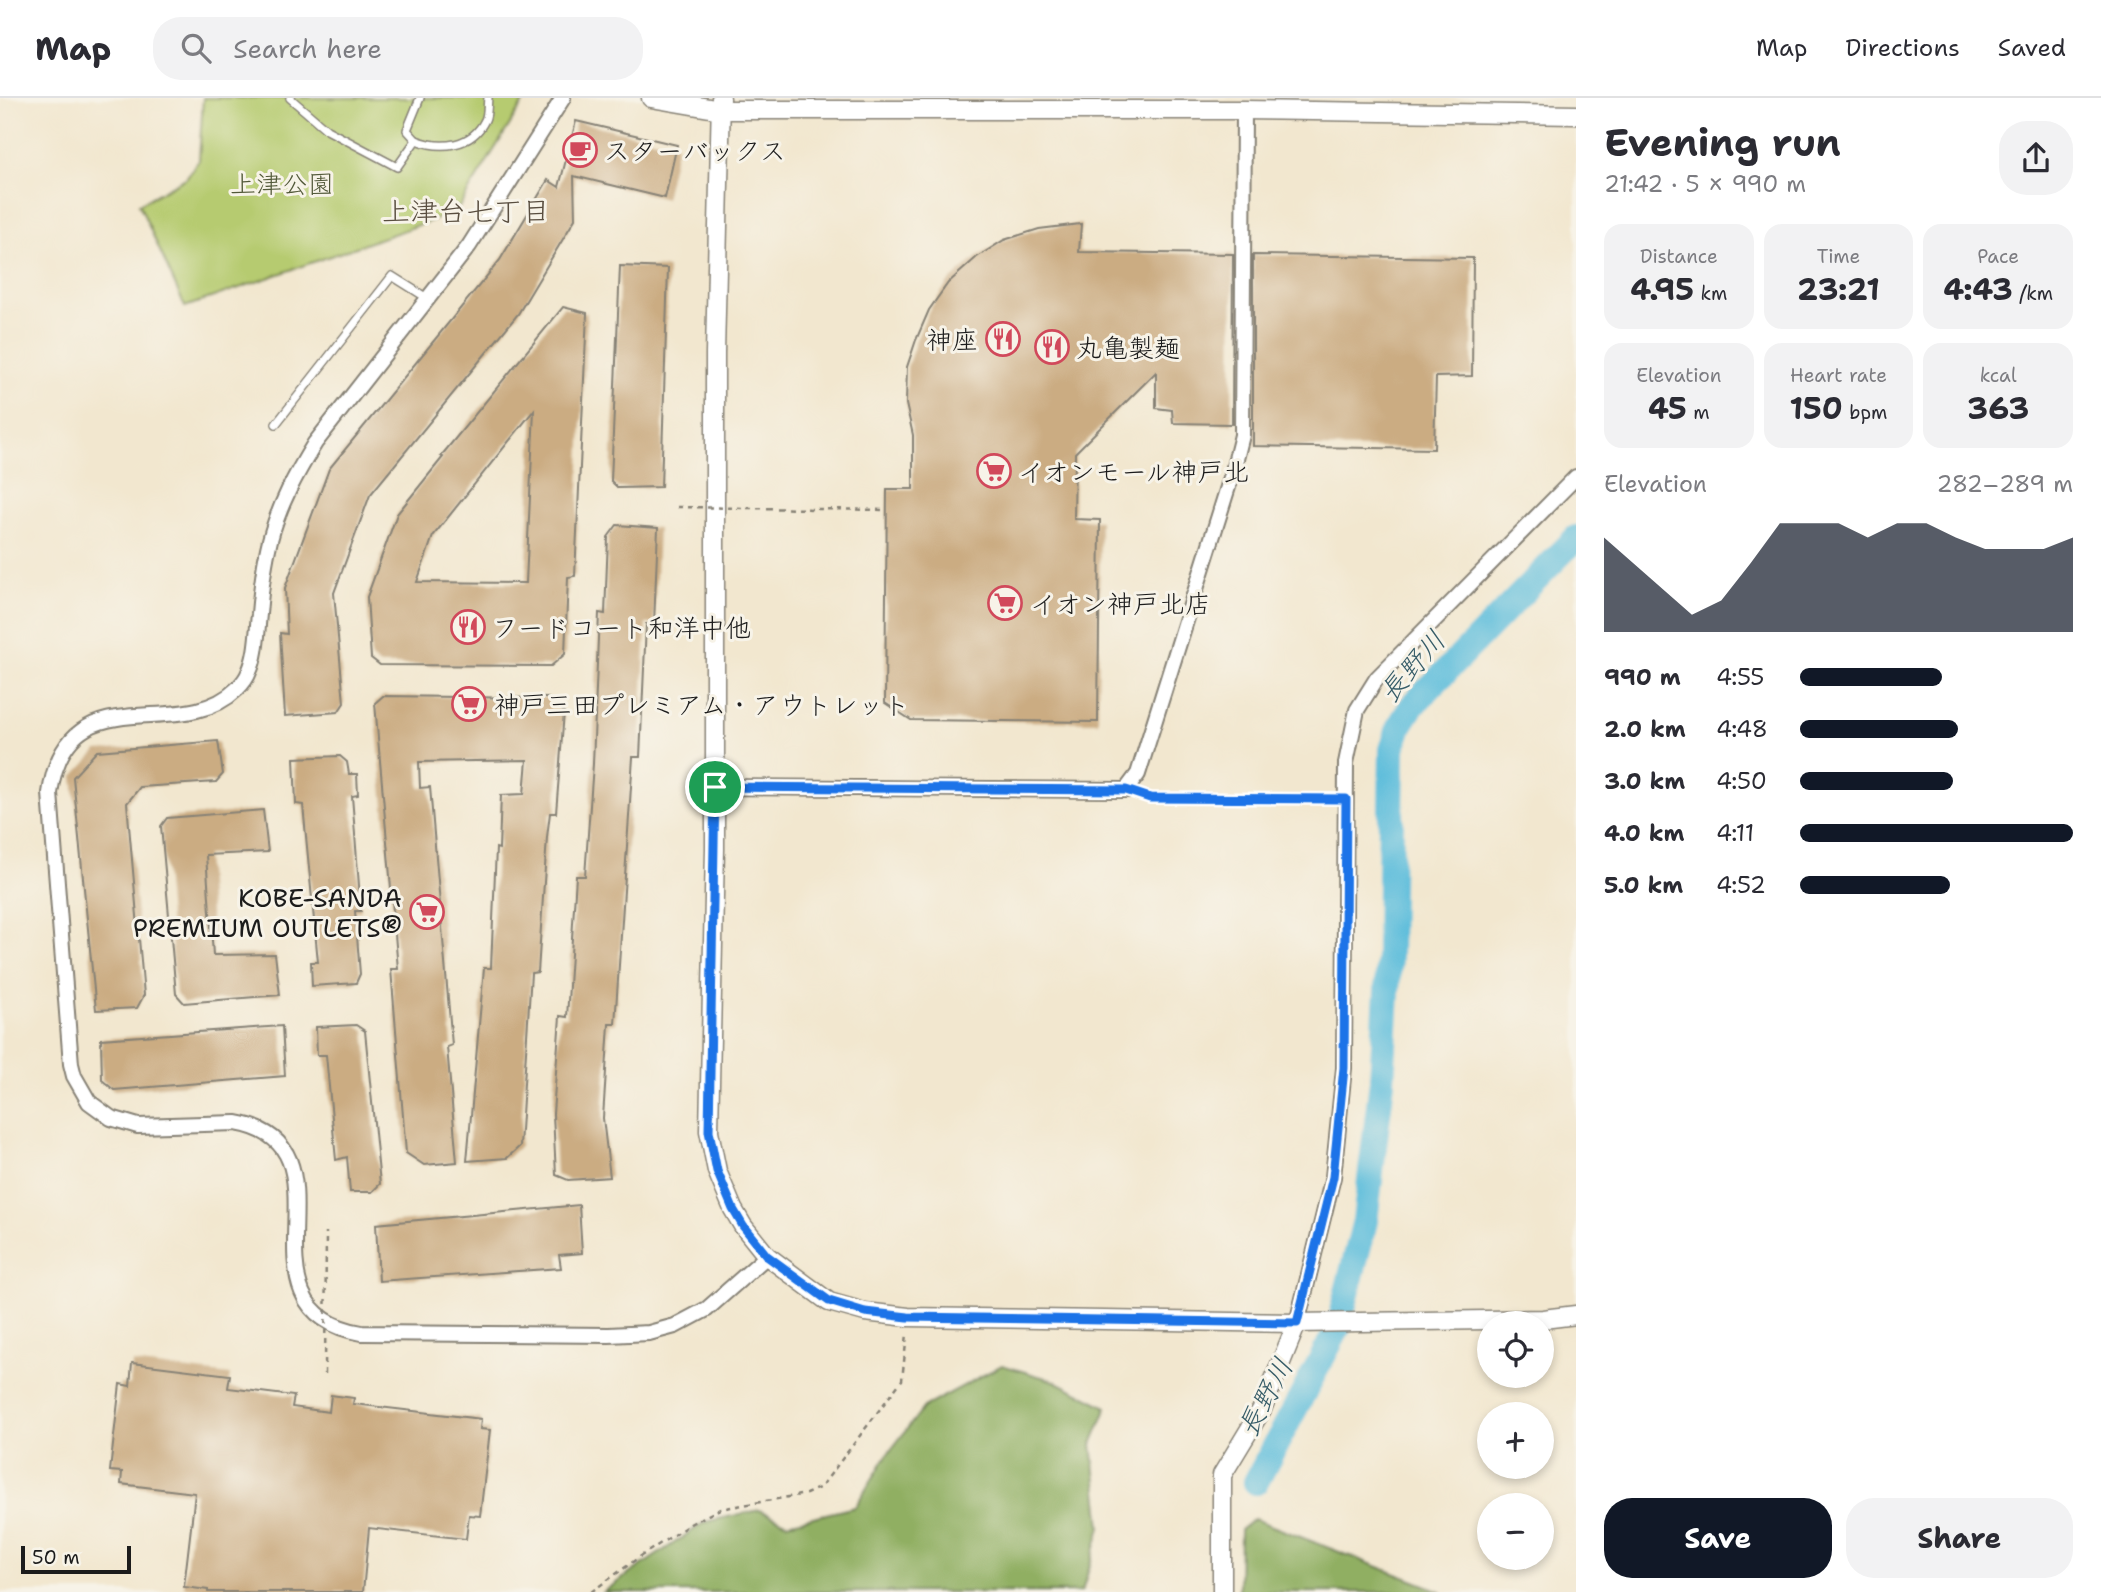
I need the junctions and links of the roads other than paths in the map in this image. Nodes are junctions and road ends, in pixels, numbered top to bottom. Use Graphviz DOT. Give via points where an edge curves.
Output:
graph roads {
  1 [pos="290,98"];
  2 [pos="420,98"];
  3 [pos="488,98"];
  4 [pos="564,98"];
  5 [pos="651,98"];
  6 [pos="721,104"];
  7 [pos="1244,104"];
  8 [pos="1576,115"];
  9 [pos="416,140"];
  10 [pos="428,298"];
  11 [pos="276,424"];
  12 [pos="1576,477"];
  13 [pos="715,787"];
  14 [pos="767,1256"];
  15 [pos="1576,1315"];
  16 [pos="1297,1323"];
  17 [pos="1222,1592"];
  1 -- 9 [label="lane" via="327,130 397,167"];
  2 -- 9 [label="lane" via="407,130"];
  3 -- 9 [label="lane" via="486,119 472,138 453,145"];
  4 -- 10 [label="street" via="469,246"];
  5 -- 6 [label="street"];
  6 -- 7 [label="street"];
  6 -- 13 [label="street" via="715,368"];
  7 -- 8 [label="street"];
  7 -- 13 [label="street" via="1242,435 1138,774 1126,790"];
  10 -- 11 [label="lane" via="392,276"];
  10 -- 14 [label="street" via="315,443 289,488 266,560 250,672 240,687 213,706 195,711 114,717 98,723 64,748 57,762 50,793 74,1076 99,1111 128,1124 236,1123 278,1142 294,1170 300,1289 313,1311 344,1330 649,1333 708,1309"];
  12 -- 16 [label="street" via="1377,678 1357,710 1346,763 1344,1068 1333,1177"];
  13 -- 14 [label="street" via="709,1131 717,1171 733,1209"];
  14 -- 16 [label="street" via="829,1301 865,1312 908,1317"];
  15 -- 16 [label="street" via="1543,1320"];
  16 -- 17 [label="street" via="1262,1409 1222,1475"];
}
